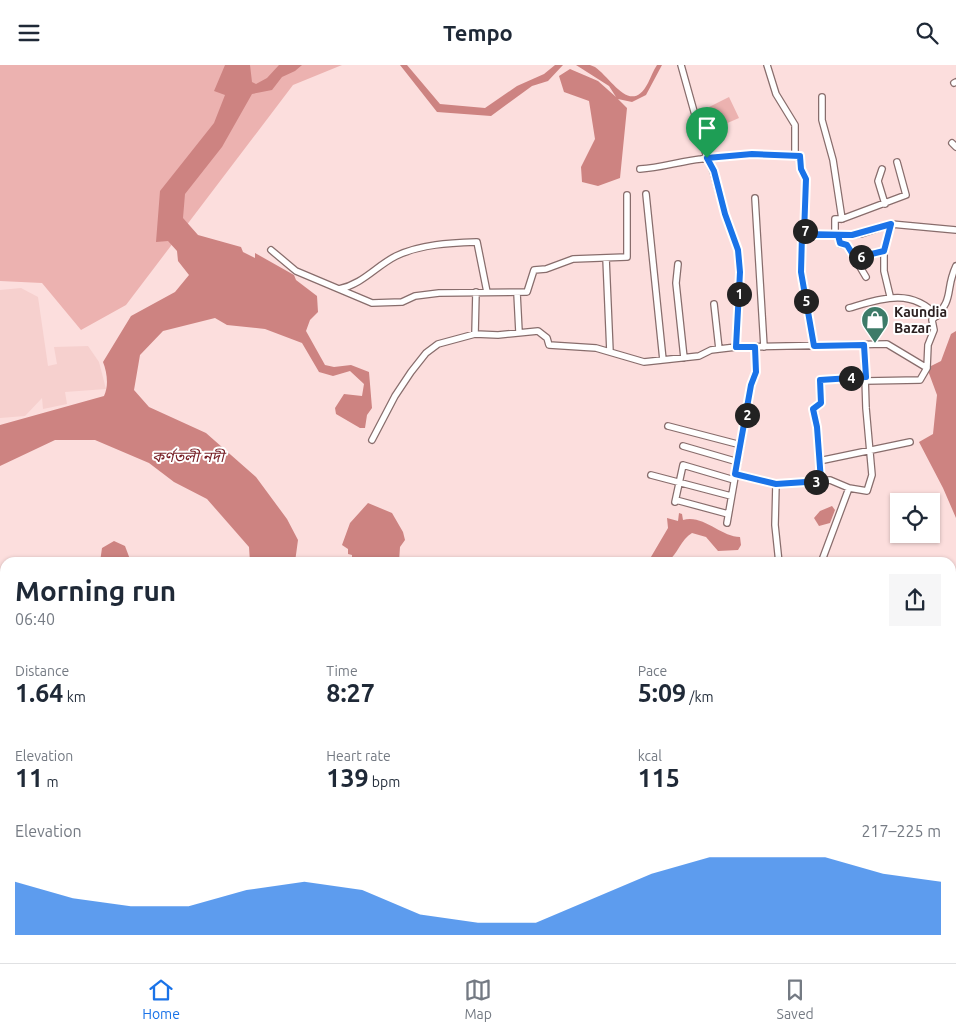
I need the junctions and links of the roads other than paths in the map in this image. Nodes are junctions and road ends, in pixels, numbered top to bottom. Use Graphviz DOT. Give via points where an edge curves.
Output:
graph roads {
  1 [pos="681,65"];
  2 [pos="767,65"];
  3 [pos="822,97"];
  4 [pos="795,156"];
  5 [pos="707,158"];
  6 [pos="897,161"];
  7 [pos="640,169"];
  8 [pos="882,169"];
  9 [pos="646,194"];
  10 [pos="627,195"];
  11 [pos="755,198"];
  12 [pos="885,204"];
  13 [pos="842,219"];
  14 [pos="891,224"];
  15 [pos="956,230"];
  16 [pos="804,234"];
  17 [pos="837,235"];
  18 [pos="271,250"];
  19 [pos="884,251"];
  20 [pos="855,258"];
  21 [pos="606,259"];
  22 [pos="678,263"];
  23 [pos="956,268"];
  24 [pos="866,277"];
  25 [pos="340,289"];
  26 [pos="476,292"];
  27 [pos="487,292"];
  28 [pos="517,293"];
  29 [pos="890,296"];
  30 [pos="714,304"];
  31 [pos="849,308"];
  32 [pos="937,316"];
  33 [pos="519,332"];
  34 [pos="475,334"];
  35 [pos="864,345"];
  36 [pos="814,346"];
  37 [pos="736,347"];
  38 [pos="755,347"];
  39 [pos="764,347"];
  40 [pos="720,349"];
  41 [pos="610,353"];
  42 [pos="684,358"];
  43 [pos="663,360"];
  44 [pos="926,368"];
  45 [pos="866,379"];
  46 [pos="668,426"];
  47 [pos="372,440"];
  48 [pos="910,442"];
  49 [pos="741,445"];
  50 [pos="683,446"];
  51 [pos="870,450"];
  52 [pos="819,461"];
  53 [pos="738,462"];
  54 [pos="651,475"];
  55 [pos="735,477"];
  56 [pos="821,481"];
  57 [pos="679,482"];
  58 [pos="776,484"];
  59 [pos="849,488"];
  60 [pos="732,496"];
  61 [pos="728,514"];
  62 [pos="726,523"];
  63 [pos="778,557"];
  64 [pos="823,557"];
  1 -- 5 [label="street"];
  2 -- 4 [label="street" via="776,94 795,125"];
  3 -- 13 [label="street" via="822,120 833,160"];
  4 -- 5 [label="street" via="752,154"];
  4 -- 16 [label="street" via="800,156 806,179"];
  5 -- 7 [label="street"];
  5 -- 37 [label="street" via="738,250"];
  6 -- 12 [label="street" via="906,195"];
  8 -- 12 [label="street" via="878,181"];
  9 -- 43 [label="street"];
  10 -- 21 [label="street" via="628,257"];
  11 -- 39 [label="street"];
  12 -- 13 [label="street"];
  13 -- 17 [label="street" via="835,219"];
  14 -- 15 [label="street"];
  14 -- 17 [label="street" via="861,234"];
  14 -- 19 [label="street"];
  16 -- 17 [label="street"];
  16 -- 36 [label="street" via="801,272"];
  17 -- 20 [label="street" via="840,243 847,245"];
  18 -- 25 [label="street" via="296,271"];
  19 -- 20 [label="street"];
  19 -- 29 [label="street" via="884,271"];
  20 -- 24 [label="street"];
  21 -- 28 [label="street" via="573,259 534,270 528,292"];
  21 -- 41 [label="street"];
  22 -- 42 [label="street" via="676,283"];
  23 -- 32 [label="street" via="946,308"];
  25 -- 26 [label="street" via="372,303 402,302 415,296 439,293"];
  25 -- 27 [label="street" via="353,286 406,252 446,243 477,242"];
  26 -- 27 [label="street"];
  26 -- 34 [label="street"];
  27 -- 28 [label="street"];
  28 -- 33 [label="street"];
  29 -- 31 [label="street"];
  29 -- 32 [label="street" via="908,298 929,308"];
  30 -- 40 [label="street"];
  32 -- 44 [label="street" via="932,320 934,330 928,345"];
  33 -- 34 [label="street"];
  33 -- 41 [label="street" via="538,331 547,338 549,345 572,345"];
  34 -- 47 [label="street" via="438,344 426,353 395,396"];
  35 -- 36 [label="street"];
  35 -- 44 [label="street" via="887,344"];
  35 -- 45 [label="street"];
  36 -- 39 [label="street"];
  37 -- 38 [label="street"];
  37 -- 40 [label="street"];
  38 -- 39 [label="street"];
  38 -- 49 [label="street" via="756,372"];
  40 -- 42 [label="street"];
  41 -- 43 [label="street" via="644,362"];
  42 -- 43 [label="street"];
  44 -- 45 [label="street" via="920,380"];
  45 -- 51 [label="street"];
  45 -- 52 [label="street" via="820,380 821,403 813,409"];
  46 -- 49 [label="street"];
  48 -- 51 [label="street"];
  49 -- 53 [label="street"];
  50 -- 53 [label="street"];
  51 -- 52 [label="street"];
  51 -- 59 [label="street" via="872,475 867,491"];
  52 -- 56 [label="street"];
  53 -- 55 [label="street"];
  54 -- 57 [label="street"];
  55 -- 57 [label="street" via="683,465"];
  55 -- 58 [label="street"];
  55 -- 60 [label="street"];
  56 -- 58 [label="street"];
  56 -- 59 [label="street" via="830,480"];
  57 -- 60 [label="street"];
  57 -- 61 [label="street" via="675,501"];
  58 -- 63 [label="street"];
  59 -- 64 [label="street"];
  60 -- 61 [label="street"];
  61 -- 62 [label="street"];
}
